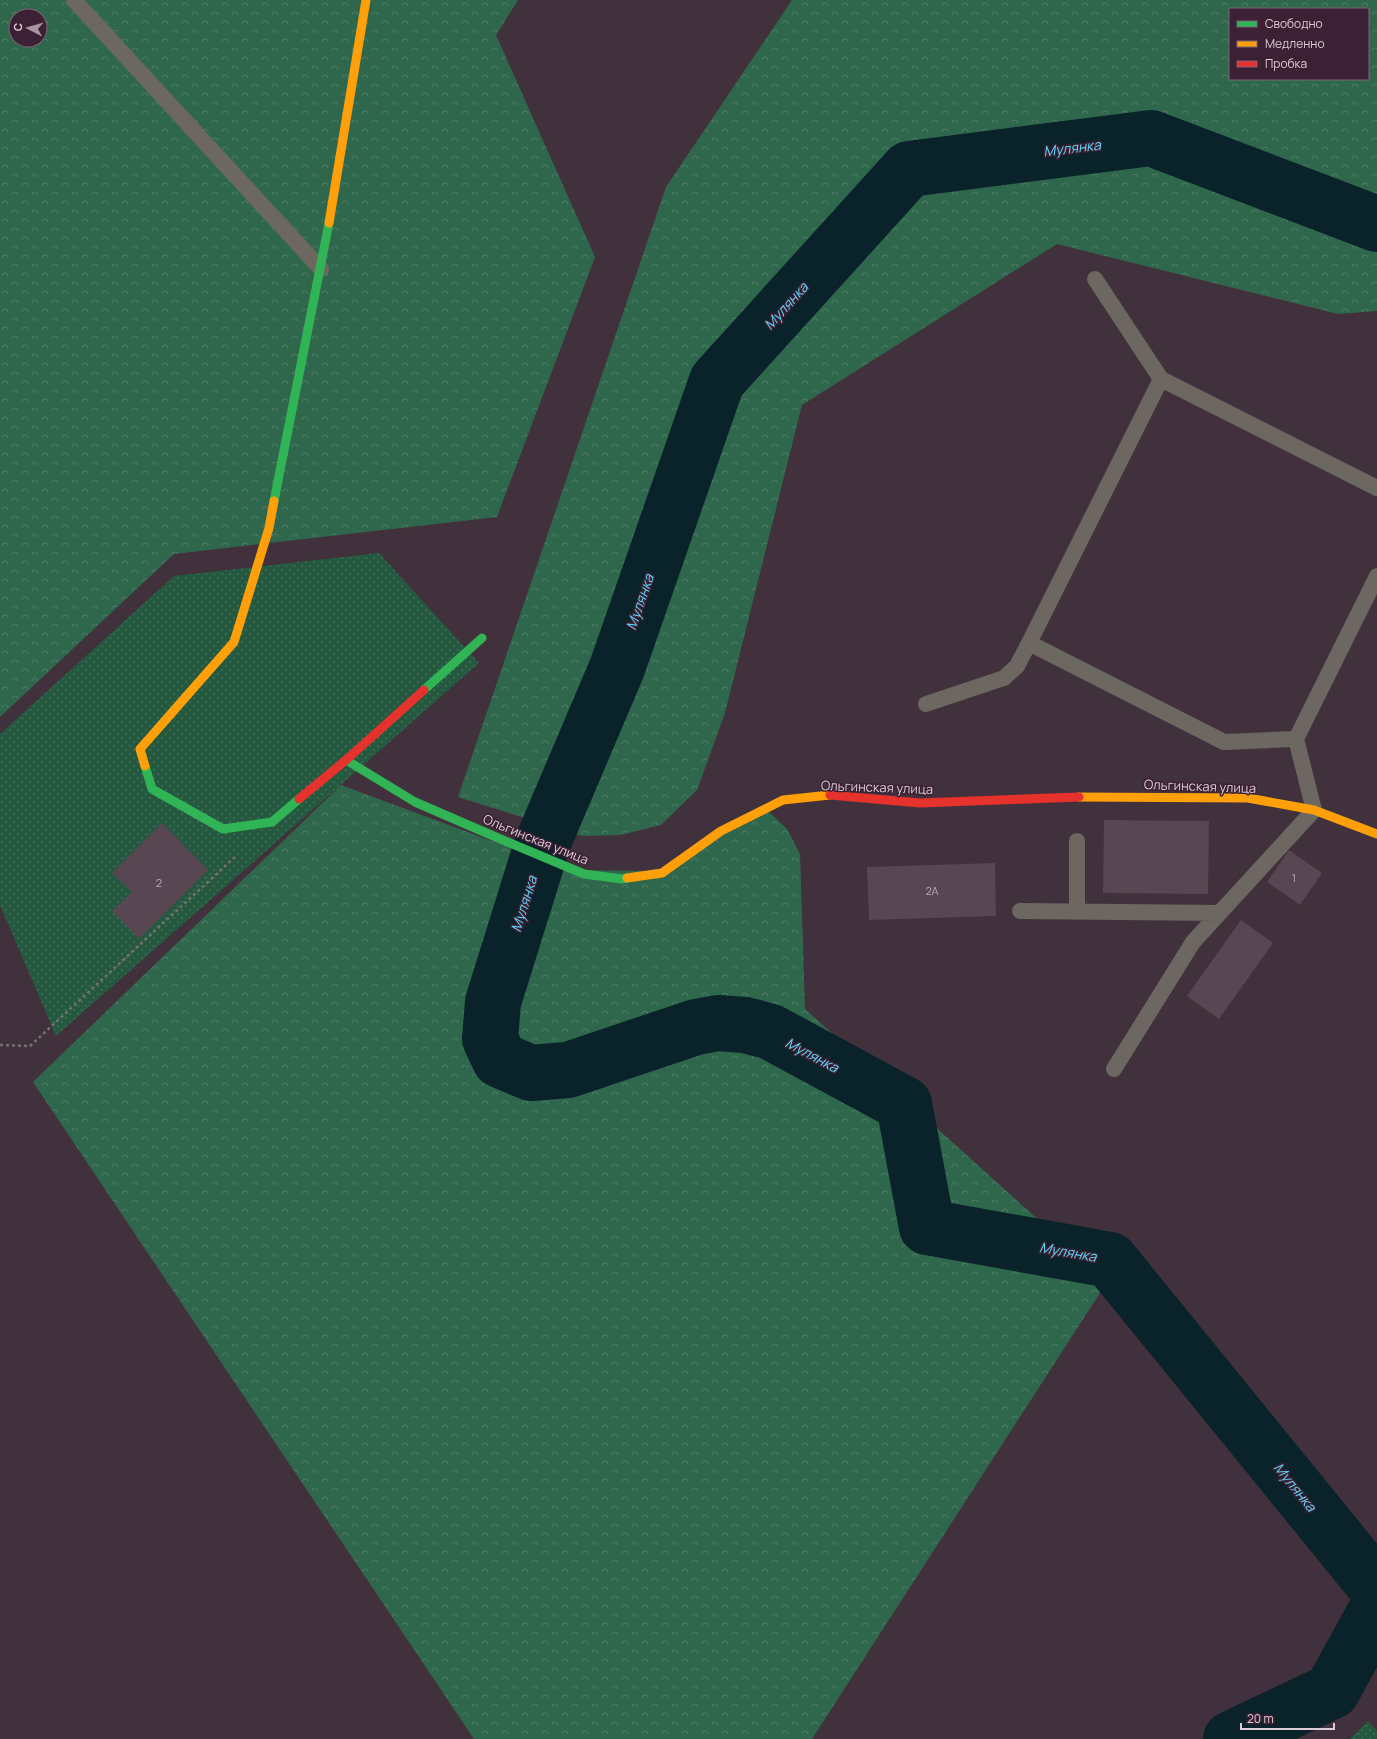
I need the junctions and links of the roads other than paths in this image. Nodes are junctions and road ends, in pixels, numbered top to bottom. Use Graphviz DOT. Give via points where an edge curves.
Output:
graph roads {
  1 [pos="74,0"];
  2 [pos="366,0"];
  3 [pos="320,269"];
  4 [pos="1095,280"];
  5 [pos="1161,379"];
  6 [pos="1377,488"];
  7 [pos="1377,576"];
  8 [pos="1372,595"];
  9 [pos="482,638"];
  10 [pos="1029,643"];
  11 [pos="926,704"];
  12 [pos="1296,739"];
  13 [pos="346,760"];
  14 [pos="1314,810"];
  15 [pos="1377,834"];
  16 [pos="1077,841"];
  17 [pos="1020,911"];
  18 [pos="1077,912"];
  19 [pos="1220,913"];
  20 [pos="1114,1069"];
  1 -- 3 [label="lane"];
  2 -- 3 [label="street"];
  3 -- 13 [label="street" via="269,528 234,642 140,749 152,789 223,829 272,822"];
  4 -- 5 [label="lane"];
  5 -- 6 [label="lane"];
  5 -- 10 [label="lane"];
  7 -- 8 [label="lane"];
  8 -- 12 [label="lane"];
  9 -- 13 [label="street"];
  10 -- 11 [label="lane" via="1017,666 1004,678"];
  10 -- 12 [label="lane" via="1224,742"];
  12 -- 14 [label="lane"];
  13 -- 14 [label="street, Ольгинская улица" via="415,802 498,838 584,874 622,879 662,873 721,830 783,800 832,795 920,803 1096,796 1248,798"];
  14 -- 15 [label="street, Ольгинская улица"];
  14 -- 19 [label="lane"];
  16 -- 18 [label="lane"];
  17 -- 18 [label="lane"];
  18 -- 19 [label="lane"];
  19 -- 20 [label="lane" via="1193,942"];
}
